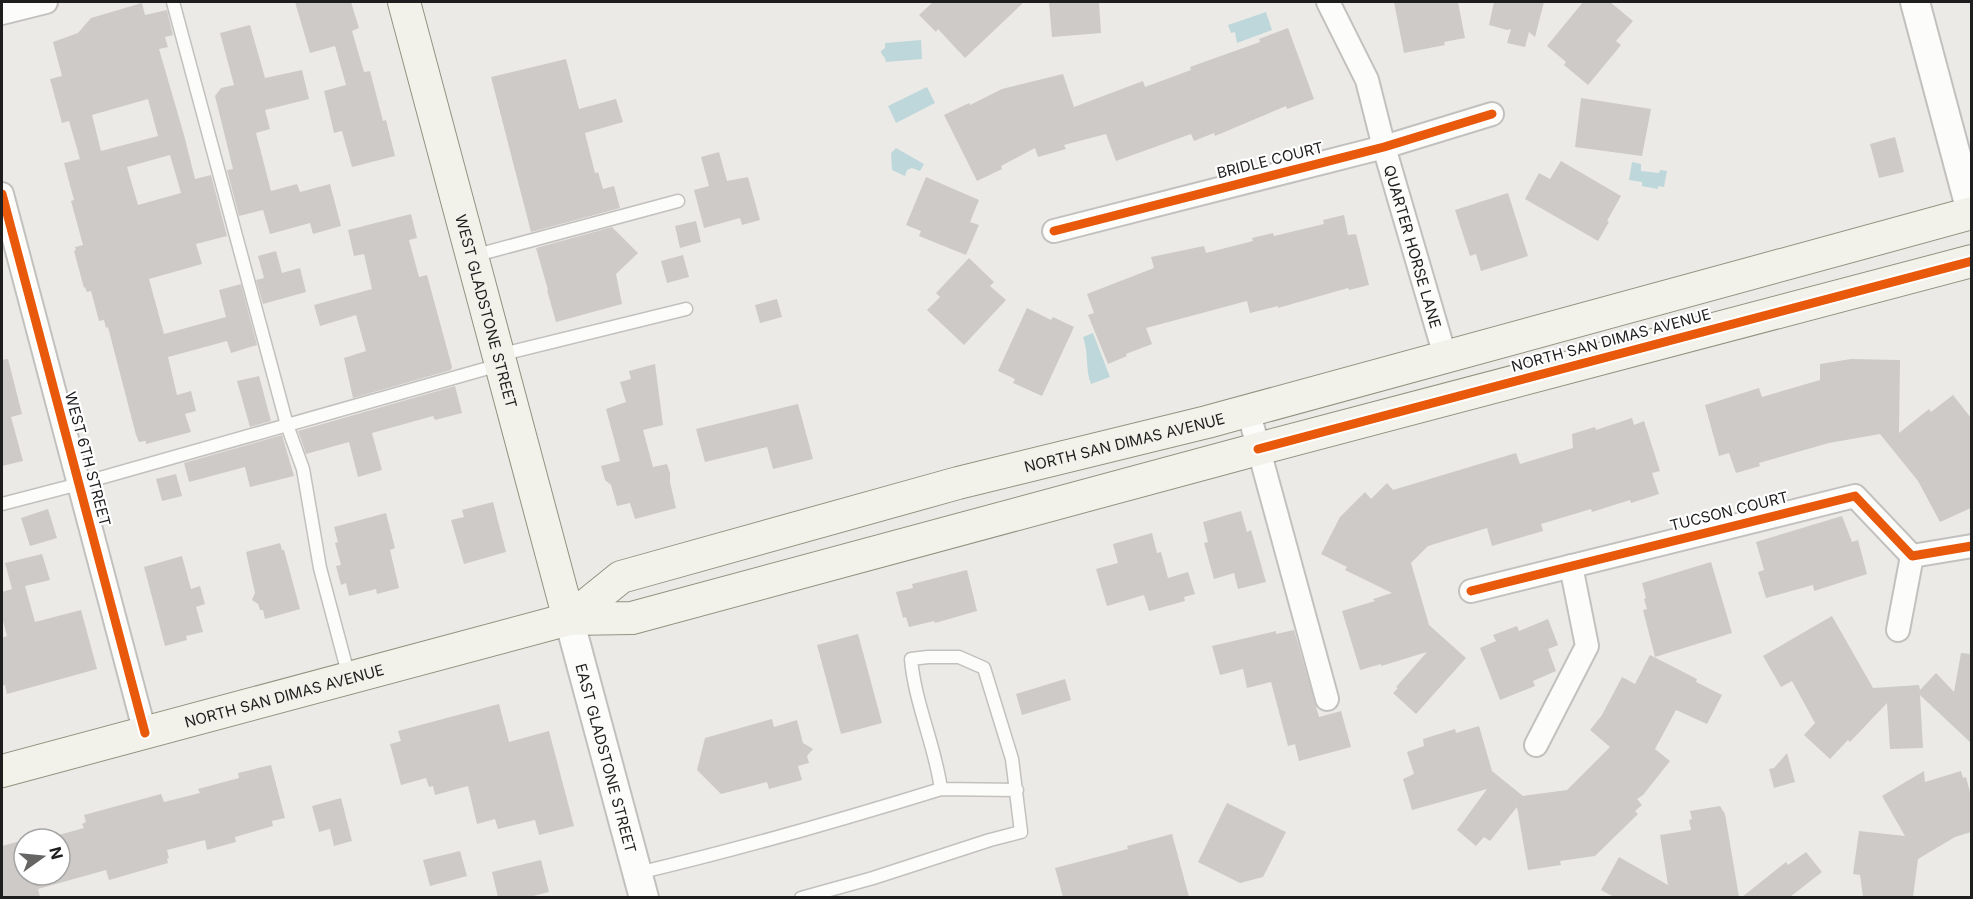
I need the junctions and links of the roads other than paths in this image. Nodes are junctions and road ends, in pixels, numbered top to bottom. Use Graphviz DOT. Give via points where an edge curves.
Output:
graph roads {
  1 [pos="46,2"];
  2 [pos="174,2"];
  3 [pos="404,2"];
  4 [pos="1329,2"];
  5 [pos="1915,2"];
  6 [pos="2,13"];
  7 [pos="1492,114"];
  8 [pos="1384,147"];
  9 [pos="2,194"];
  10 [pos="678,201"];
  11 [pos="1971,214"];
  12 [pos="1054,231"];
  13 [pos="471,256"];
  14 [pos="1971,261"];
  15 [pos="686,309"];
  16 [pos="1445,356"];
  17 [pos="499,360"];
  18 [pos="1248,410"];
  19 [pos="287,425"];
  20 [pos="1258,449"];
  21 [pos="79,484"];
  22 [pos="2,504"];
  23 [pos="1971,546"];
  24 [pos="1912,556"];
  25 [pos="1571,566"];
  26 [pos="1471,591"];
  27 [pos="569,619"];
  28 [pos="1898,630"];
  29 [pos="349,678"];
  30 [pos="1327,699"];
  31 [pos="146,733"];
  32 [pos="1536,745"];
  33 [pos="2,771"];
  34 [pos="941,789"];
  35 [pos="1017,789"];
  36 [pos="641,886"];
  37 [pos="801,897"];
  1 -- 6 [label="street"];
  2 -- 19 [label="lane"];
  3 -- 13 [label="main road, WEST GLADSTONE STREET"];
  4 -- 8 [label="street, QUARTER HORSE LANE" via="1367,80"];
  5 -- 11 [label="street"];
  7 -- 8 [label="street, BRIDLE COURT"];
  8 -- 12 [label="street, BRIDLE COURT"];
  8 -- 16 [label="street, QUARTER HORSE LANE"];
  9 -- 21 [label="street, WEST 6TH STREET"];
  10 -- 13 [label="lane"];
  11 -- 16 [label="main road, NORTH SAN DIMAS AVENUE"];
  13 -- 17 [label="main road, WEST GLADSTONE STREET"];
  14 -- 20 [label="main road, NORTH SAN DIMAS AVENUE"];
  15 -- 17 [label="lane"];
  16 -- 18 [label="main road, NORTH SAN DIMAS AVENUE"];
  17 -- 19 [label="lane"];
  17 -- 27 [label="main road, WEST GLADSTONE STREET"];
  18 -- 20 [label="street"];
  18 -- 27 [label="main road, NORTH SAN DIMAS AVENUE" via="958,483 621,577"];
  19 -- 21 [label="lane"];
  19 -- 29 [label="lane" via="303,469 320,568"];
  20 -- 27 [label="main road, NORTH SAN DIMAS AVENUE" via="632,618"];
  20 -- 30 [label="street"];
  21 -- 22 [label="lane"];
  21 -- 31 [label="street, WEST 6TH STREET"];
  23 -- 24 [label="street"];
  24 -- 25 [label="street, TUCSON COURT" via="1855,496"];
  24 -- 28 [label="street"];
  25 -- 26 [label="street, TUCSON COURT"];
  25 -- 32 [label="street" via="1587,646"];
  27 -- 29 [label="main road, NORTH SAN DIMAS AVENUE"];
  27 -- 36 [label="street, EAST GLADSTONE STREET"];
  29 -- 31 [label="main road, NORTH SAN DIMAS AVENUE"];
  31 -- 33 [label="main road, NORTH SAN DIMAS AVENUE"];
  34 -- 35 [label="lane"];
  34 -- 35 [label="lane" via="912,678 911,659 959,657 984,668 1012,759"];
  34 -- 36 [label="lane" via="721,854"];
  35 -- 37 [label="lane" via="1021,832 873,879"];
}
